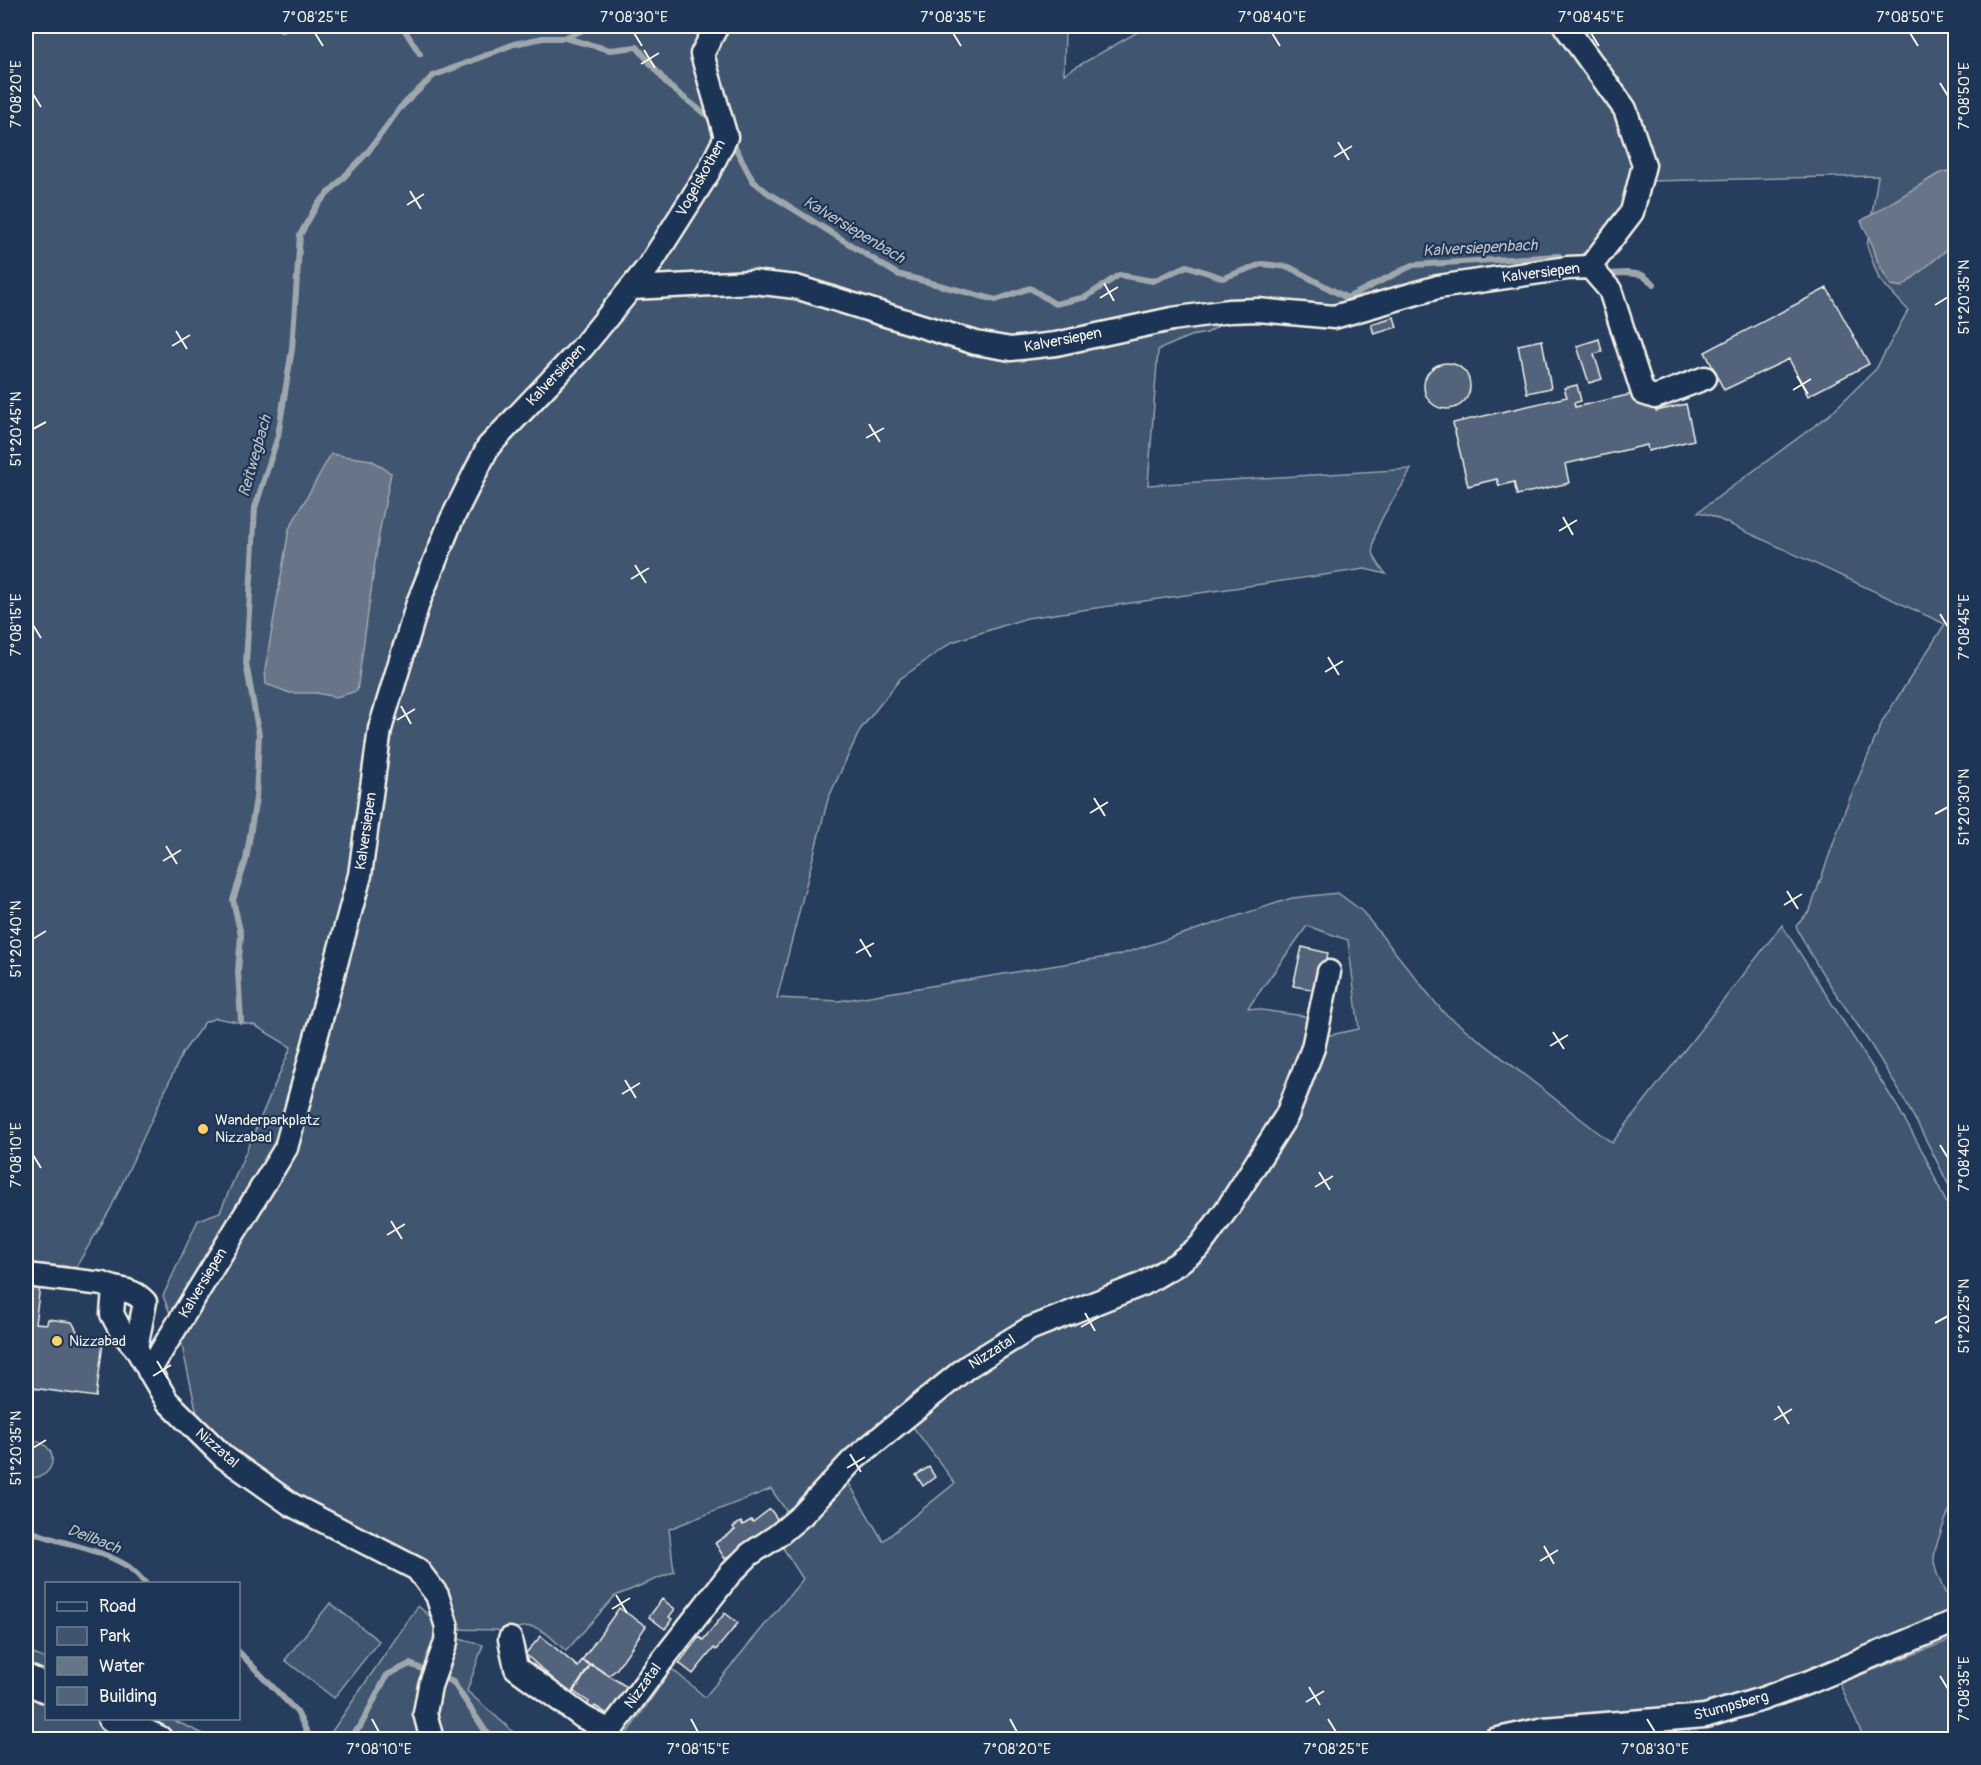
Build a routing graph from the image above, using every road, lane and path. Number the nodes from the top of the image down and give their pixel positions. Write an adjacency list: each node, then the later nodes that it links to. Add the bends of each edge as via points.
1 (717, 26): 4 (street, Vogelskothen, via 702,54 726,138 649,266)
2 (1565, 26): 3 (street, Kalversiepen, via 1625,109 1644,165 1632,212)
3 (1590, 267): 4 (street, Kalversiepen, via 1438,287 1334,316 1229,311 1011,349 976,344 796,287 753,282); 5 (street, Kalversiepen, via 1610,290 1643,393 1655,397)
4 (631, 288): 10 (street, Kalversiepen, via 582,348 488,447 451,521 418,603 380,729 360,874 286,1148)
5 (1705, 378)
6 (1329, 972): 16 (street, Nizzatal, via 1313,1048 1287,1115 1200,1246 1143,1284 1029,1329 967,1367 853,1460 802,1515 729,1575 661,1662)
7 (26, 1275): 8 (street)
8 (105, 1286): 9 (street, Nizzatal, via 112,1314); 9 (street, via 137,1293 145,1302)
9 (136, 1348): 10 (street, Nizzatal)
10 (149, 1371): 18 (street, Nizzatal, via 167,1401 224,1457 292,1505 417,1569 437,1594 447,1628 426,1713)
11 (1956, 1621): 19 (street, Stumpsberg, via 1812,1681 1705,1716 1544,1729)
12 (510, 1640): 16 (street, Nizzatal, via 516,1668)
13 (26, 1679): 14 (main road)
14 (45, 1688)
15 (114, 1720): 17 (main road)
16 (614, 1735)
17 (158, 1740)
18 (432, 1740)
19 (1494, 1740)

